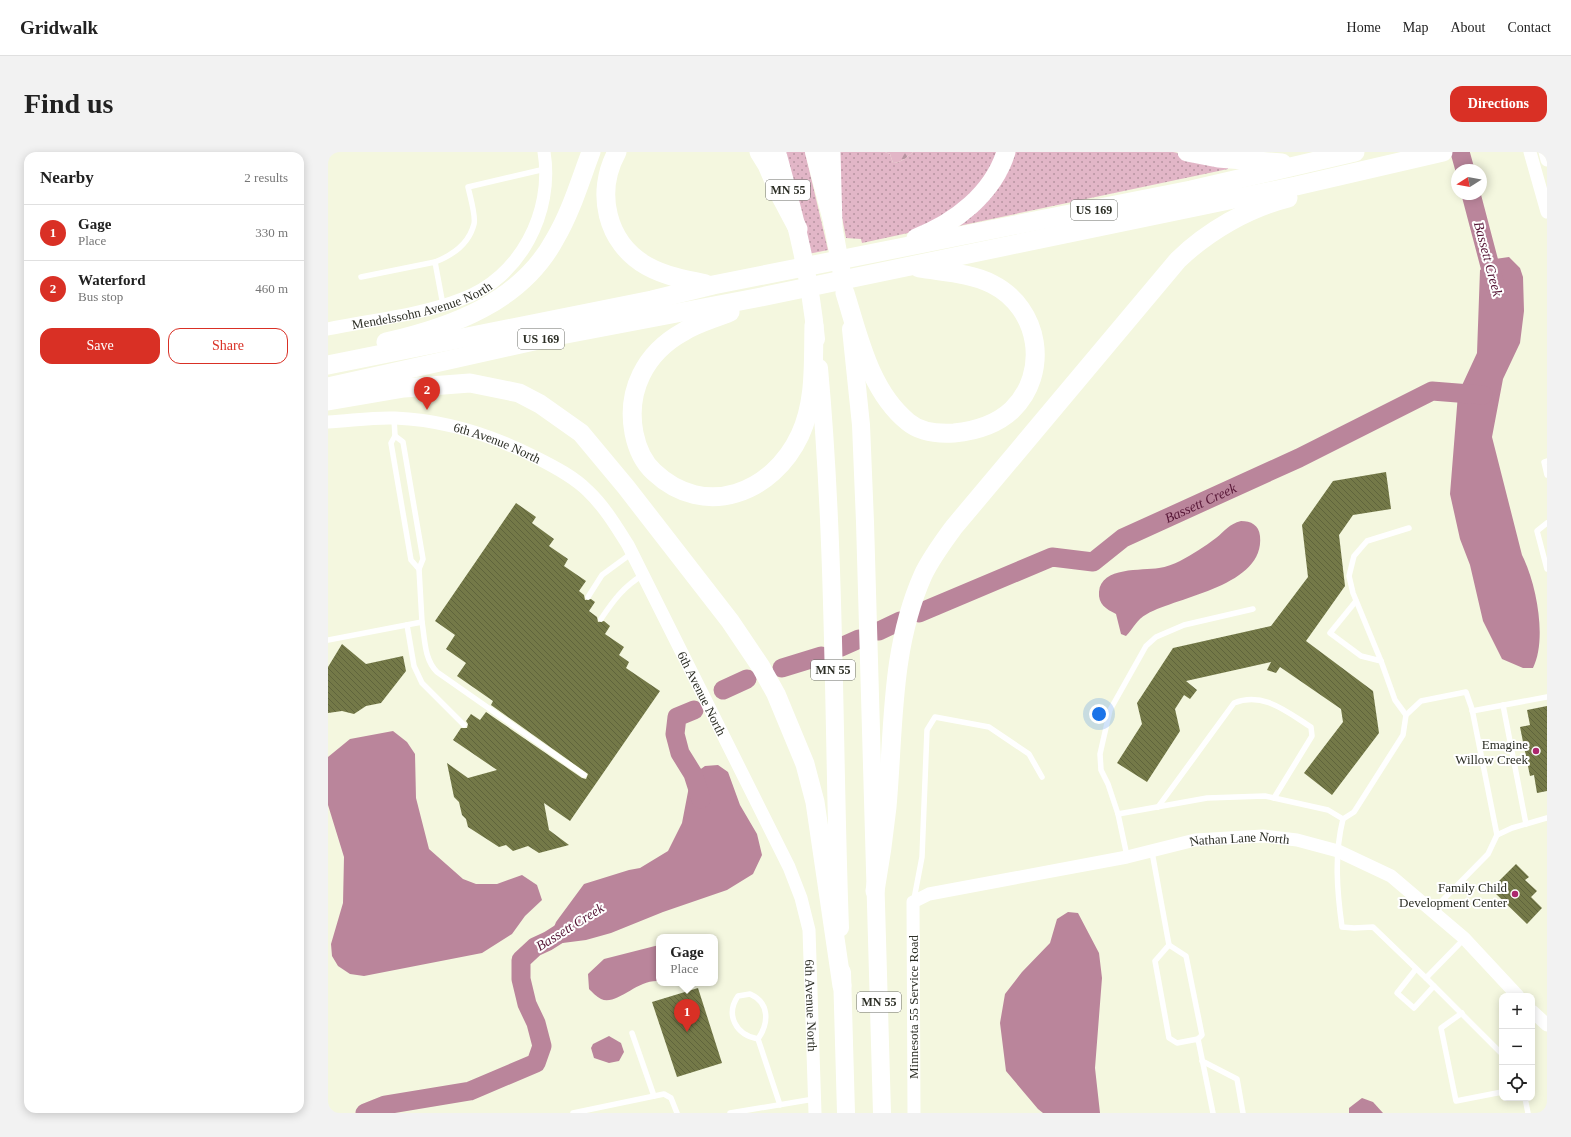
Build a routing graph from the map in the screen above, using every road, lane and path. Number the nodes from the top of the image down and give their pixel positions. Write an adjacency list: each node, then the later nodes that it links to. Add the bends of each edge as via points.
1 (544, 152): 15 (street, Mendelssohn Avenue North)
2 (591, 152): 29 (highway, via 556,240 541,261 511,291 489,306 446,324)
3 (617, 152): 23 (highway, via 609,168 605,189 609,220 618,239 632,256 652,269 678,279)
4 (759, 152): 18 (highway)
5 (777, 152): 18 (highway, MN 55)
6 (814, 152): 17 (highway, MN 55)
7 (831, 152): 17 (highway)
8 (1006, 152): 19 (highway, via 991,182 966,209 938,228)
9 (1187, 152): 13 (highway, via 1233,160)
10 (1356, 152): 13 (highway, US 169)
11 (1443, 152): 14 (highway, US 169)
12 (1531, 155): 16 (street)
13 (1303, 164): 19 (highway, US 169, via 1191,190)
14 (1375, 168): 21 (highway, US 169); 69 (highway, via 1319,191 1276,201 1256,209 1225,224 1188,250 942,544 916,592 900,653 893,698 887,807)
15 (546, 169): 20 (lane, via 468,187 474,223 472,229 466,241 451,256); 26 (street, Mendelssohn Avenue North, via 545,193 533,233 508,268 476,292)
16 (1547, 212)
17 (833, 225): 24 (highway, MN 55)
18 (798, 229): 27 (highway, MN 55)
19 (875, 254): 23 (highway, US 169)
20 (435, 262): 22 (lane); 26 (lane)
21 (908, 266): 24 (highway, via 967,276 992,284 1001,289 1024,313 1034,335 1036,362 1028,386 1012,410 982,428 949,433 927,431 909,423 888,402 877,384); 25 (highway, US 169)
22 (361, 277)
23 (713, 285): 30 (highway, US 169, via 652,300)
24 (845, 293): 69 (highway, MN 55, via 861,425)
25 (756, 298): 27 (highway, via 729,313 682,332 665,345 643,369 636,385 631,414 638,450 654,472 685,491 706,497 732,495 759,484 786,458 800,435 809,404); 31 (highway, US 169, via 561,335)
26 (443, 306): 28 (street, Mendelssohn Avenue North)
27 (814, 325): 76 (highway, MN 55, via 821,396 828,530)
28 (328, 329)
29 (328, 356)
30 (328, 365)
31 (328, 387)
32 (328, 401): 76 (highway, via 428,385 482,384 520,393 581,433 730,621 776,694 805,764 816,802)
33 (394, 418): 34 (street, 6th Avenue North); 35 (lane); 40 (street, 6th Avenue North, via 427,420 464,428 492,437 558,468 588,490 609,516)
34 (328, 422)
35 (395, 436): 41 (lane, via 391,443 411,560); 41 (lane, via 404,442 423,558)
36 (1547, 461): 37 (lane, via 1544,462)
37 (1547, 475)
38 (1547, 523): 42 (lane, via 1537,531)
39 (1408, 528): 45 (lane, via 1367,541 1354,556 1349,576)
40 (632, 553): 43 (street, 6th Avenue North); 44 (lane, via 602,574)
41 (419, 569): 48 (lane)
42 (1547, 569)
43 (643, 575): 47 (lane, via 630,583 614,599); 89 (street, 6th Avenue North, via 789,867 801,898 809,930)
44 (588, 597)
45 (1356, 601): 51 (lane); 51 (lane, via 1330,633 1361,656)
46 (1253, 609): 61 (lane, via 1184,625 1156,637 1146,646 1110,710 1100,754 1100,770 1108,784)
47 (601, 619)
48 (422, 622): 49 (lane); 57 (lane, via 427,656 437,672)
49 (407, 626): 50 (lane); 56 (lane, via 414,666 422,683)
50 (328, 640)
51 (1381, 660): 55 (lane, via 1395,700)
52 (1547, 697): 53 (lane)
53 (1503, 705): 54 (lane); 64 (lane)
54 (1472, 711): 55 (lane, via 1466,692 1421,701); 65 (lane)
55 (1406, 715): 63 (lane, via 1403,735 1354,812)
56 (464, 725)
57 (584, 775)
58 (1042, 777): 70 (lane, via 1029,754 989,727 935,718 927,730 922,857)
59 (1274, 798): 60 (lane, via 1207,798); 60 (lane, via 1312,736 1311,727 1277,705 1261,700 1244,699 1234,703); 63 (lane, via 1328,810)
60 (1158, 807): 61 (lane)
61 (1118, 814): 68 (lane)
62 (1547, 818): 64 (lane)
63 (1342, 819): 66 (lane)
64 (1526, 824): 65 (lane)
65 (1498, 835): 71 (lane, via 1488,854)
66 (1338, 851): 67 (street, Nathan Lane North, via 1298,840 1229,836 1195,840); 71 (street, Nathan Lane North, via 1391,876); 74 (lane, via 1337,890 1342,927 1373,926)
67 (1152, 852): 68 (street, Nathan Lane North); 73 (lane)
68 (1127, 857): 70 (street, Nathan Lane North, via 929,894)
69 (875, 891): 97 (highway, MN 55)
70 (913, 902): 98 (street, Minnesota 55 Service Road)
71 (1432, 911): 72 (street, Nathan Lane North)
72 (1464, 938): 75 (lane); 78 (street, Nathan Lane North)
73 (1169, 945): 84 (lane, via 1186,956 1202,1035); 84 (lane, via 1155,961 1169,1038 1177,1043)
74 (1416, 969): 75 (lane); 77 (lane, via 1397,993 1414,1008)
75 (1426, 978): 77 (lane)
76 (842, 986): 96 (highway, MN 55)
77 (1434, 986): 79 (lane)
78 (1515, 993)
79 (1462, 1014): 85 (lane); 87 (lane, via 1441,1028 1456,1101)
80 (1535, 1014): 81 (street)
81 (1547, 1024)
82 (632, 1033): 88 (lane)
83 (758, 1039): 83 (lane, via 740,1031 734,1022 733,1003 738,996 750,994 758,998 765,1008 764,1026); 91 (lane)
84 (1198, 1039): 86 (lane)
85 (1499, 1051)
86 (1202, 1061): 99 (lane); 100 (lane, via 1237,1080)
87 (1499, 1093)
88 (654, 1096): 92 (lane); 93 (lane, via 664,1094 671,1098)
89 (814, 1099): 91 (lane); 95 (street, 6th Avenue North)
90 (1526, 1101): 101 (lane)
91 (780, 1105): 94 (lane)
92 (573, 1113)
93 (676, 1113)
94 (730, 1113)
95 (815, 1113)
96 (846, 1113)
97 (882, 1113)
98 (914, 1113)
99 (1213, 1113)
100 (1243, 1113)
101 (1528, 1113)

